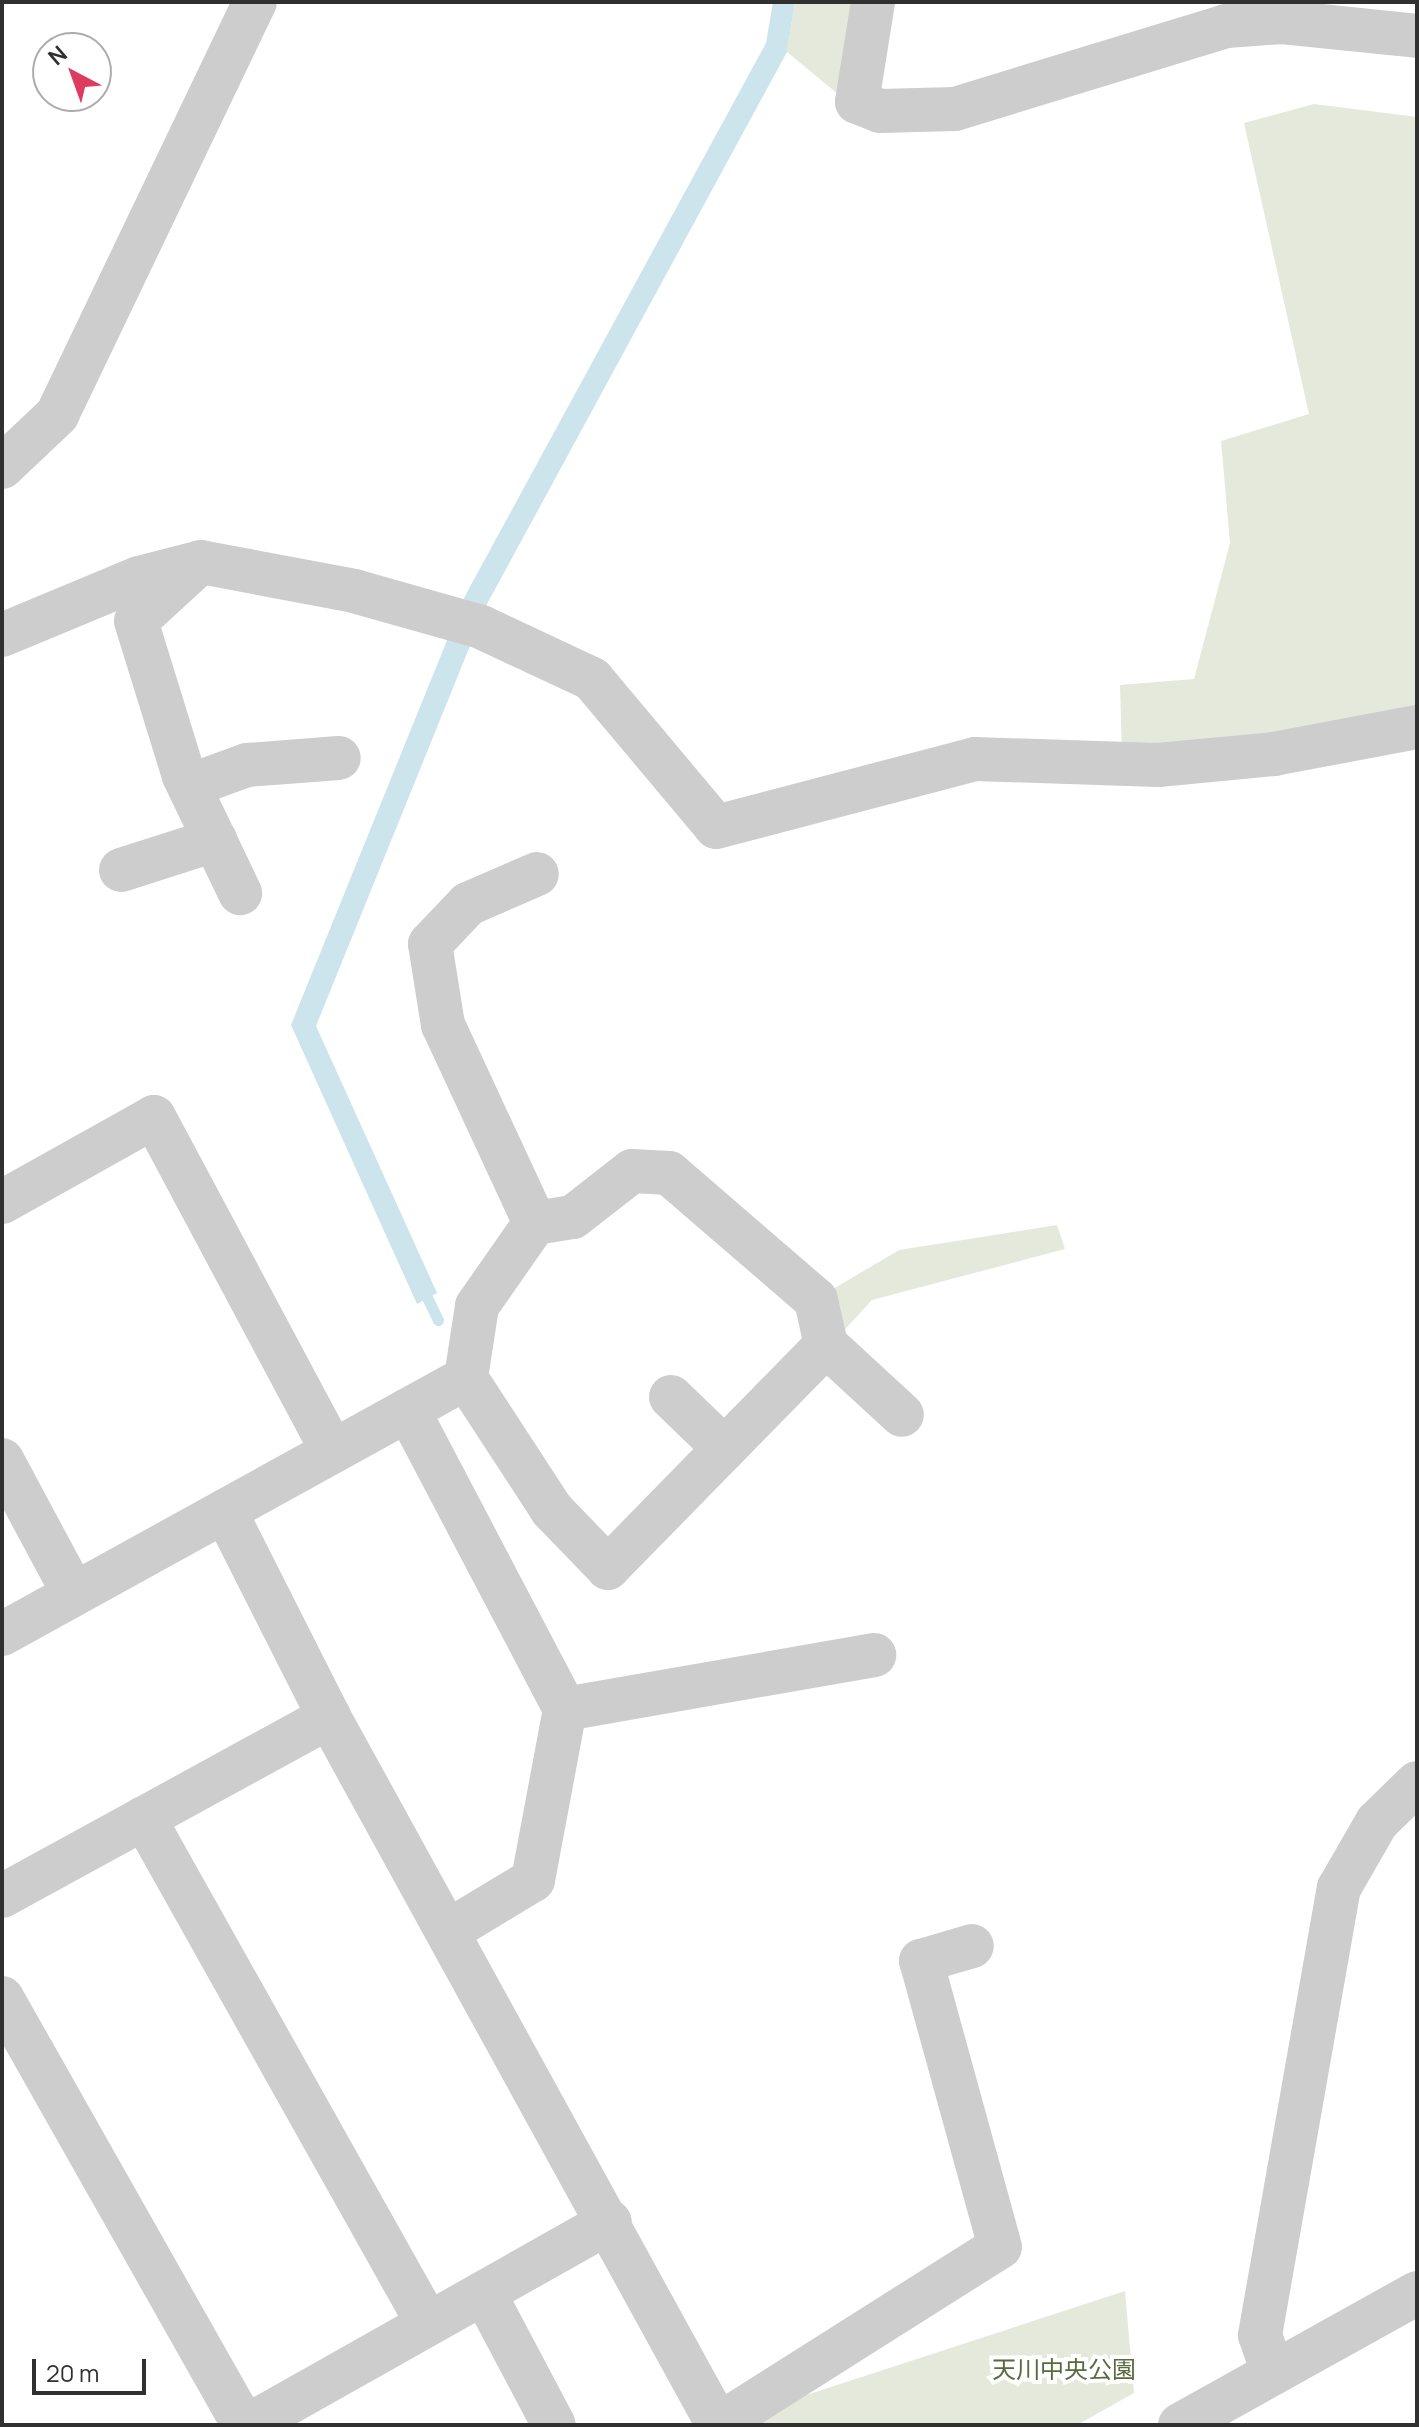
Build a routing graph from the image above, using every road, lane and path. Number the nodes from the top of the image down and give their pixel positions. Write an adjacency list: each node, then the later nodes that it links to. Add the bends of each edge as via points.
1 (255, 2): 4 (street, via 57,415)
2 (873, 2): 3 (street, via 857,102 880,111 955,109 1226,26 1282,22)
3 (1417, 36)
4 (2, 467)
5 (201, 562): 6 (street, via 139,578); 7 (street, via 274,570 481,627 592,679 716,827 975,759 1158,765 1274,754); 9 (street, via 136,621)
6 (2, 635)
7 (1417, 727)
8 (339, 758): 9 (street, via 247,765)
9 (189, 786): 10 (street)
10 (215, 840): 11 (street); 13 (street)
11 (121, 870)
12 (537, 874): 15 (street, via 468,904 430,944 443,1025)
13 (240, 893)
14 (2, 1202): 22 (street, via 154,1117)
15 (535, 1223): 16 (street, via 573,1217 632,1171 669,1173 816,1300); 17 (street, via 477,1306)
16 (826, 1345): 20 (street); 21 (street)
17 (466, 1378): 19 (street); 21 (street, via 552,1510 608,1568)
18 (671, 1397): 21 (street)
19 (408, 1410): 22 (street); 28 (street)
20 (902, 1415)
21 (724, 1448)
22 (332, 1451): 24 (street)
23 (2, 1460): 25 (street)
24 (225, 1511): 25 (street); 29 (street)
25 (74, 1594): 26 (street)
26 (2, 1634)
27 (874, 1655): 28 (street)
28 (565, 1709): 33 (street, via 533,1880)
29 (329, 1717): 31 (street); 33 (street)
30 (1417, 1783): 40 (street, via 1377,1822 1339,1888 1260,2335)
31 (144, 1818): 32 (street); 39 (street)
32 (2, 1896)
33 (450, 1930): 36 (street)
34 (972, 1946): 43 (street, via 921,1961 1000,2247)
35 (2, 1998): 41 (street)
36 (610, 2222): 37 (street); 43 (street)
37 (484, 2293): 39 (street); 42 (street)
38 (1417, 2293): 40 (street)
39 (428, 2324): 41 (street)
40 (1273, 2373): 44 (street)
41 (247, 2425)
42 (554, 2425)
43 (718, 2425)
44 (1180, 2425)

